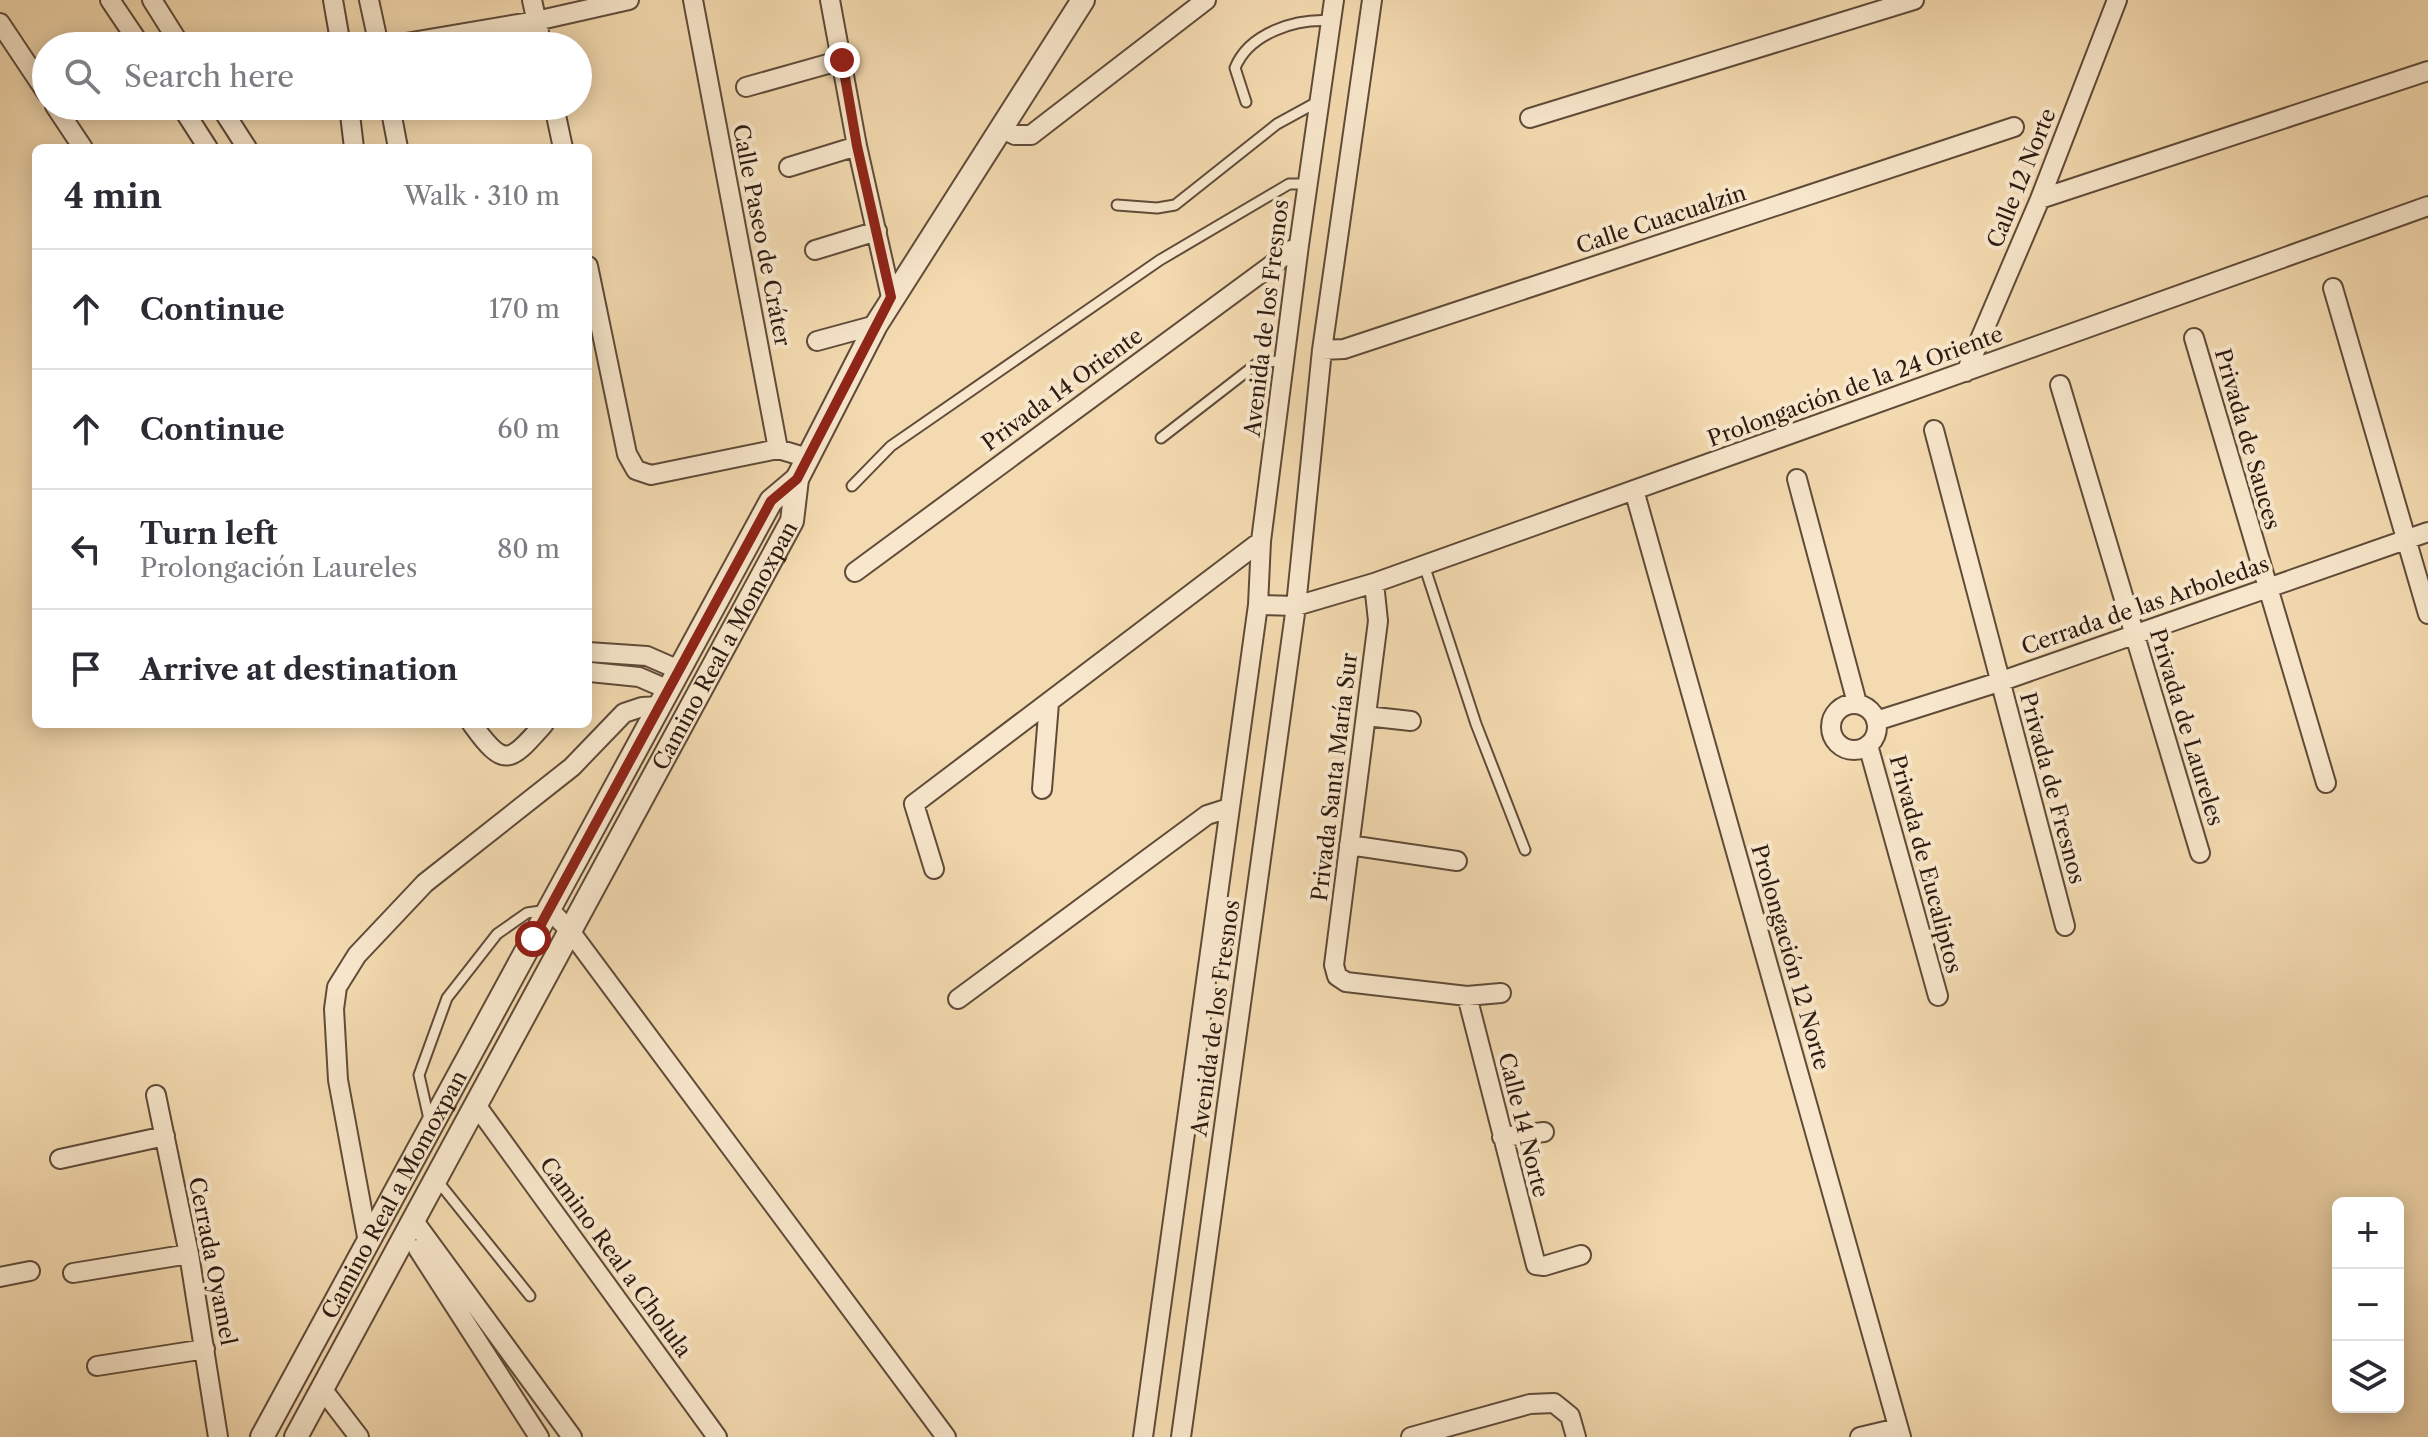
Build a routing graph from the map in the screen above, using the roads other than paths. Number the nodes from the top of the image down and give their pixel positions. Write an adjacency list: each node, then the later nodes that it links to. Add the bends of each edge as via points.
1 (110, 0): 18 (street)
2 (152, 0): 19 (street)
3 (333, 0): 20 (street)
4 (369, 0): 21 (street)
5 (532, 0): 15 (street)
6 (629, 0): 15 (street)
7 (693, 0): 66 (street, Calle Paseo de Cráter)
8 (830, 0): 24 (street)
9 (1083, 0): 38 (street)
10 (1206, 0): 38 (street, via 1031,135)
11 (1334, 0): 16 (street, Avenida de los Fresnos)
12 (1372, 0): 60 (street, Avenida de los Fresnos)
13 (1914, 0): 30 (street)
14 (2117, 0): 48 (street, Calle 12 Norte)
15 (536, 21): 22 (street); 23 (street)
16 (1332, 21): 28 (street, Avenida de los Fresnos); 29 (lane, via 1311,19 1257,38 1235,68)
17 (0, 23): 25 (street)
18 (132, 32)
19 (172, 32)
20 (339, 32)
21 (376, 32)
22 (471, 32)
23 (539, 32)
24 (842, 60): 27 (street); 45 (street)
25 (32, 71)
26 (2428, 71): 48 (street)
27 (746, 87)
28 (1321, 99): 47 (street, Avenida de los Fresnos); 49 (lane, via 1277,124 1175,205)
29 (1246, 102)
30 (1530, 118)
31 (64, 120): 39 (street)
32 (190, 120): 40 (street)
33 (229, 120): 41 (street)
34 (351, 120): 42 (street)
35 (393, 120): 43 (street)
36 (557, 120): 44 (street)
37 (2014, 127): 60 (street, Calle Cuacualzin, via 1344,349)
38 (1000, 128): 56 (street)
39 (80, 144)
40 (205, 144)
41 (244, 144)
42 (354, 144)
43 (397, 144)
44 (562, 144)
45 (857, 146): 46 (street); 51 (street)
46 (789, 167)
47 (1308, 184): 52 (street, Avenida de los Fresnos); 70 (lane, via 1289,184 1160,260 891,446)
48 (2040, 199): 62 (street, Calle 12 Norte)
49 (1117, 205)
50 (2428, 206): 62 (street, Prolongación de la 24 Oriente)
51 (877, 231): 53 (street); 56 (street)
52 (1299, 245): 61 (street, Avenida de los Fresnos); 76 (street, Privada 14 Oriente)
53 (815, 250)
54 (592, 285): 66 (street, via 627,454 636,470 651,475)
55 (2333, 288): 74 (street)
56 (891, 297): 57 (street)
57 (876, 325): 59 (street); 67 (street)
58 (2194, 338): 78 (street, Privada de Sauces)
59 (817, 341)
60 (1322, 350): 80 (street, Avenida de los Fresnos)
61 (1285, 361): 65 (lane, via 1259,362); 73 (street, Avenida de los Fresnos)
62 (1966, 372): 71 (street, Prolongación de la 24 Oriente)
63 (2060, 385): 82 (street, Privada de Laureles)
64 (1934, 430): 85 (street, Privada de Fresnos)
65 (1161, 438)
66 (778, 449): 67 (street)
67 (808, 458): 68 (street)
68 (797, 479): 86 (street, Camino Real a Momoxpan, via 771,501); 105 (street, Camino Real a Momoxpan, via 792,521)
69 (1797, 479): 88 (street)
70 (852, 486)
71 (1634, 490): 75 (street, Prolongación de la 24 Oriente); 131 (street, Prolongación 12 Norte)
72 (2428, 532): 74 (street, Cerrada de las Arboledas)
73 (1261, 541): 79 (street, Avenida de los Fresnos); 87 (street)
74 (2406, 541): 78 (street, Cerrada de las Arboledas); 81 (street)
75 (1424, 565): 77 (street, Prolongación de la 24 Oriente); 99 (lane, via 1476,724)
76 (855, 572)
77 (1374, 583): 80 (street, Prolongación de la 24 Oriente); 89 (street, Privada Santa María Sur, via 1378,621)
78 (2267, 587): 82 (street, Cerrada de las Arboledas); 95 (street, Privada de Sauces)
79 (1258, 605): 80 (street); 97 (street, Avenida de los Fresnos)
80 (1296, 606): 141 (street, Avenida de los Fresnos)
81 (2428, 614)
82 (2134, 636): 85 (street, Cerrada de las Arboledas); 100 (street, Privada de Laureles)
83 (592, 652): 86 (street, via 647,656)
84 (592, 672): 86 (street, via 639,677)
85 (1999, 682): 91 (street, Cerrada de las Arboledas); 104 (street, Privada de Fresnos)
86 (669, 689): 103 (street, Camino Real a Momoxpan); 119 (street, via 624,713 572,767 425,883 357,955 337,987 338,1080)
87 (1049, 703): 96 (street); 102 (street, via 914,804)
88 (1857, 703): 91 (street); 94 (street, via 1834,714 1830,727 1843,748)
89 (1366, 716): 90 (street); 98 (street, Privada Santa María Sur)
90 (1411, 721)
91 (1876, 721): 94 (street)
92 (475, 728): 93 (street, via 490,748 509,757)
93 (540, 728)
94 (1868, 745): 108 (street, Privada de Eucaliptos)
95 (2326, 783)
96 (1042, 789)
97 (1229, 808): 109 (street, via 1207,815); 140 (street, Avenida de los Fresnos)
98 (1349, 845): 101 (street); 107 (street, Privada Santa María Sur, via 1337,976 1346,982)
99 (1525, 850)
100 (2200, 853)
101 (1457, 861)
102 (934, 869)
103 (549, 909): 105 (street); 112 (street, Camino Real a Momoxpan); 112 (lane, via 527,913 497,934 447,998 419,1075)
104 (2065, 926)
105 (570, 931): 111 (street, Camino Real a Momoxpan); 139 (street)
106 (1501, 993): 107 (street)
107 (1467, 996): 115 (street, Calle 14 Norte)
108 (1938, 996)
109 (958, 999)
110 (156, 1095): 114 (street, Cerrada Oyamel)
111 (476, 1105): 117 (street, Camino Real a Momoxpan); 138 (street, Camino Real a Cholula)
112 (431, 1126): 119 (street, Camino Real a Momoxpan)
113 (1544, 1132): 115 (street)
114 (165, 1136): 116 (street); 120 (street, Cerrada Oyamel)
115 (1502, 1137): 121 (street, Calle 14 Norte, via 1536,1265)
116 (60, 1159)
117 (436, 1179): 118 (street, Camino Real a Momoxpan); 125 (lane)
118 (410, 1227): 127 (street, Camino Real a Momoxpan); 136 (street); 137 (street)
119 (368, 1242): 126 (street, Camino Real a Momoxpan)
120 (189, 1254): 123 (street); 128 (street, Cerrada Oyamel)
121 (1581, 1255)
122 (30, 1271): 124 (street)
123 (73, 1273)
124 (0, 1277)
125 (530, 1296)
126 (321, 1331): 127 (street); 133 (street, Camino Real a Momoxpan)
127 (346, 1347): 130 (street, Camino Real a Momoxpan)
128 (205, 1349): 129 (street); 132 (street, Cerrada Oyamel)
129 (97, 1366)
130 (323, 1390): 134 (street, Camino Real a Momoxpan); 135 (street)
131 (1899, 1432): 144 (street)
132 (218, 1437)
133 (262, 1437)
134 (296, 1437)
135 (359, 1437)
136 (539, 1437)
137 (572, 1437)
138 (717, 1437)
139 (946, 1437)
140 (1143, 1437)
141 (1181, 1437)
142 (1411, 1437): 143 (street, via 1530,1404 1554,1403 1570,1416)
143 (1576, 1437)
144 (1860, 1437)

